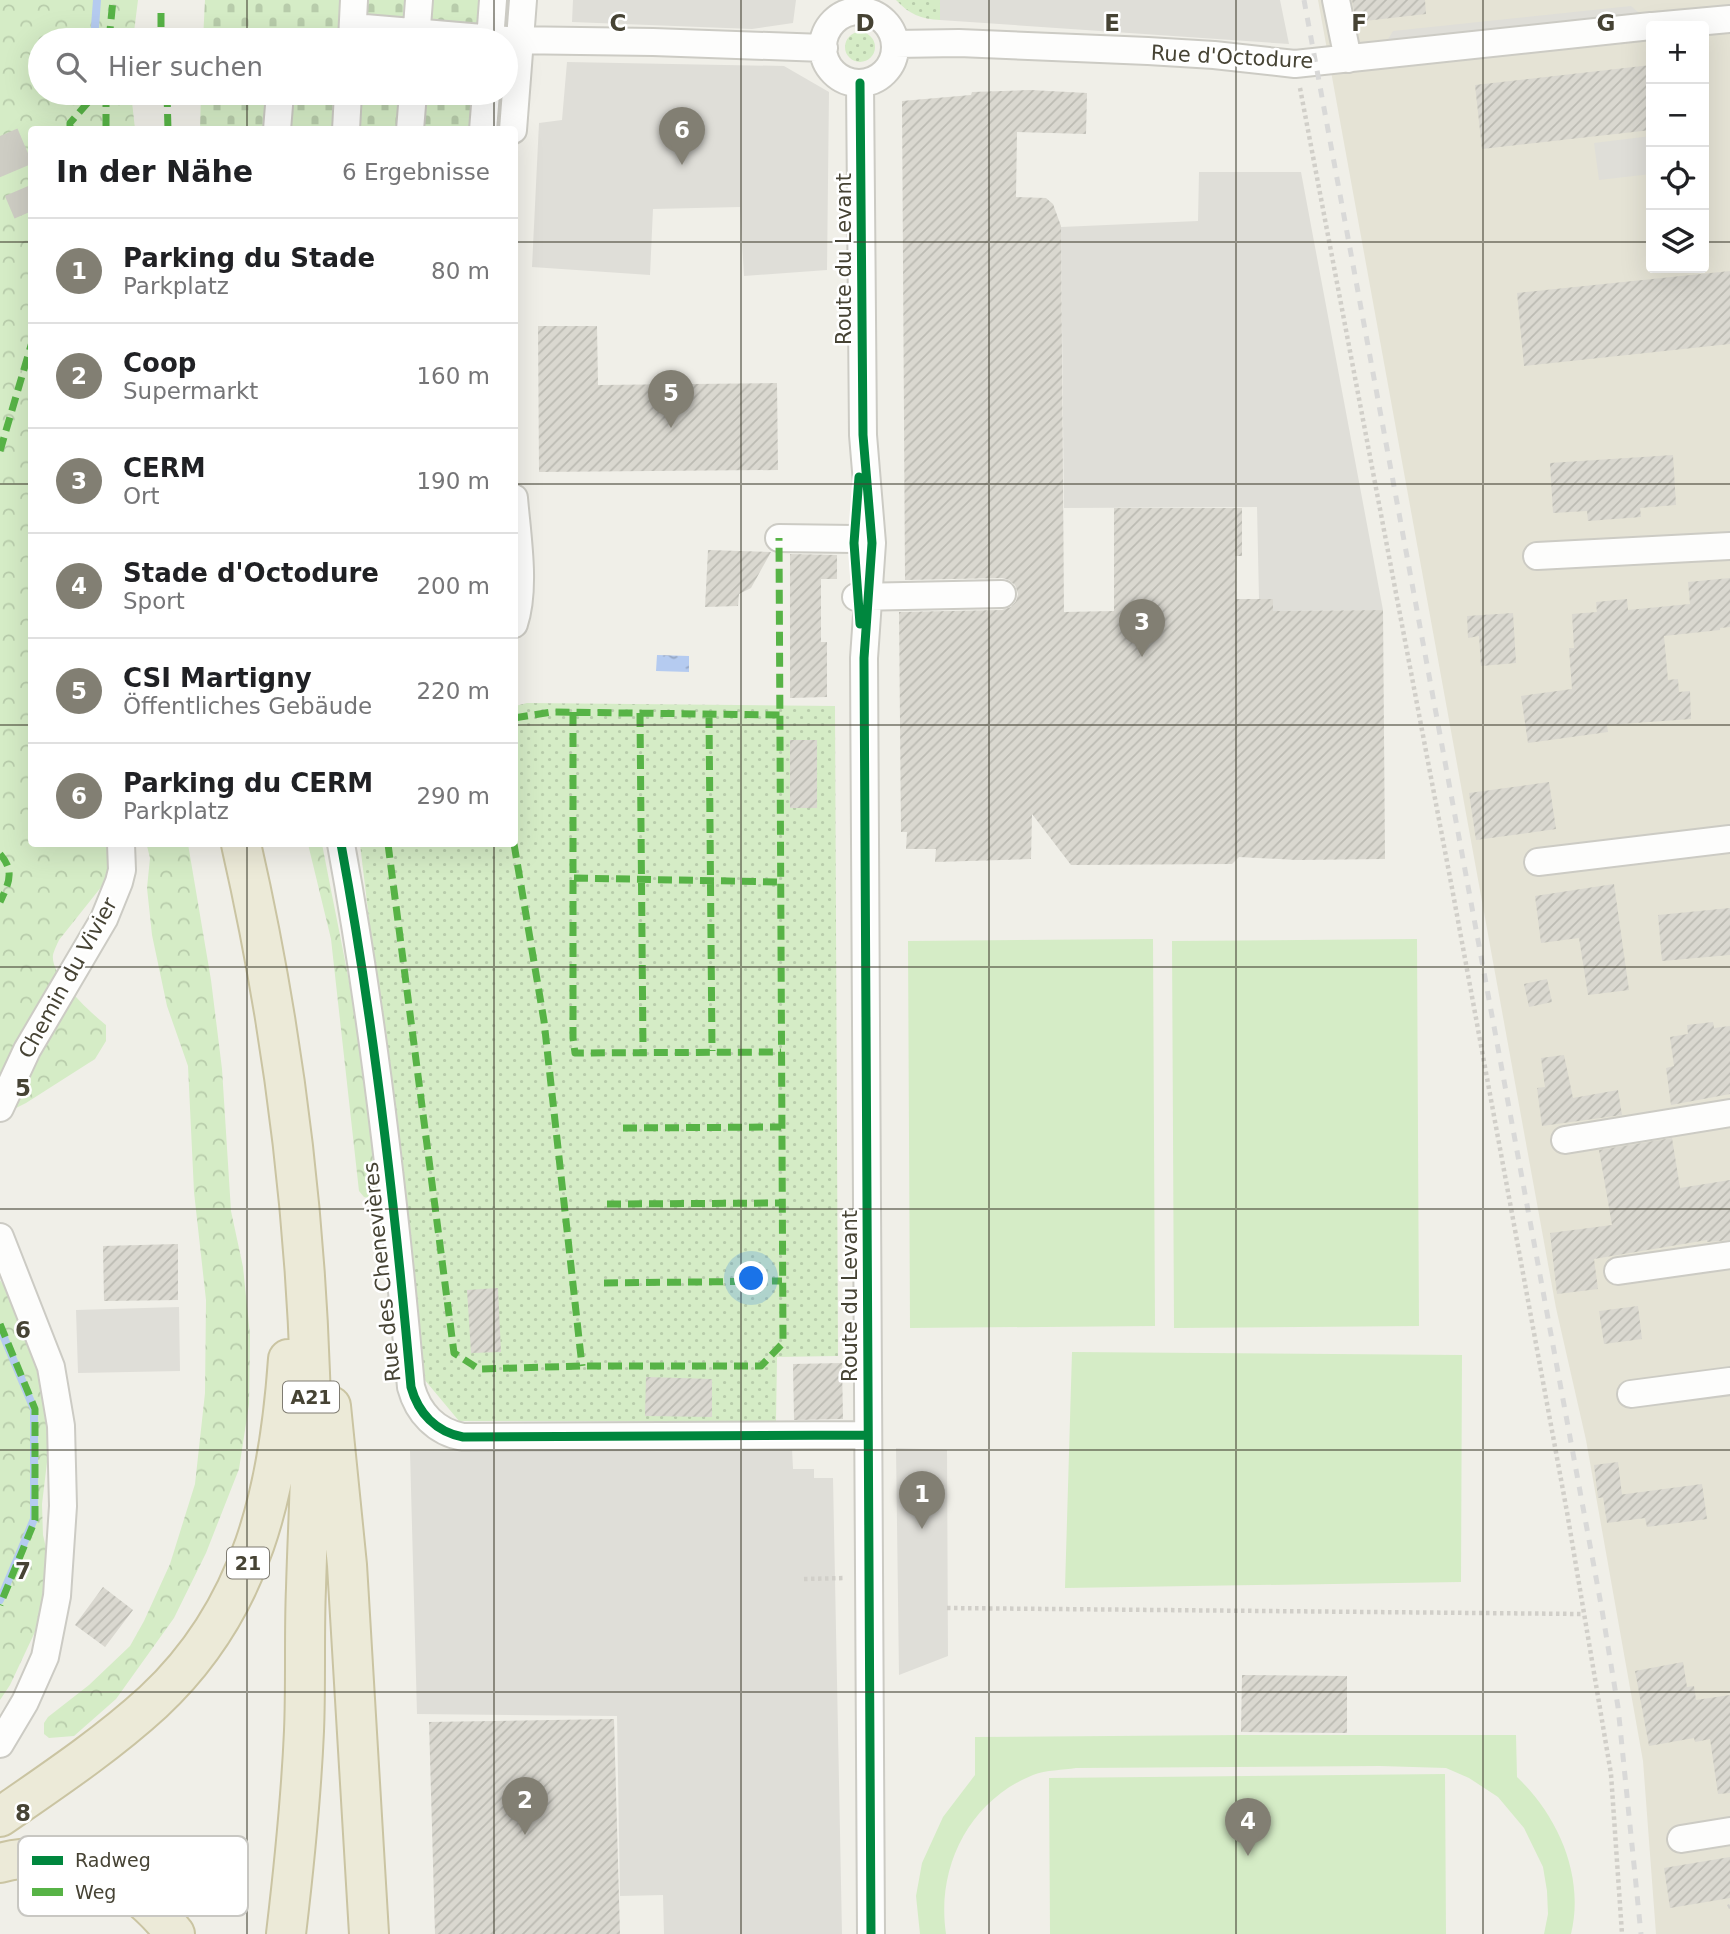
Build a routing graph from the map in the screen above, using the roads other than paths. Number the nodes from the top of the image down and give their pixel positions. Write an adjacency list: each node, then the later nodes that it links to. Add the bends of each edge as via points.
1 (354, 0): 11 (street)
2 (419, 0): 12 (street)
3 (493, 0): 13 (street)
4 (523, 0): 14 (street)
5 (1336, 0): 18 (street)
6 (860, 6): 16 (street, via 883,20); 17 (street, via 836,20)
7 (1695, 11): 8 (street, Rue d'Octodure); 9 (street, Rue d'Octodure)
8 (1730, 19)
9 (1666, 21)
10 (1646, 27): 18 (street, Rue d'Octodure)
11 (352, 28)
12 (417, 28)
13 (499, 28)
14 (508, 28)
15 (518, 40): 17 (street)
16 (895, 44): 18 (street, Rue d'Octodure, via 1148,51 1295,64); 19 (street, via 888,68)
17 (824, 48): 19 (street, via 835,73)
18 (1348, 59)
19 (860, 83): 30 (street, Route du Levant)
20 (279, 105): 25 (street)
21 (347, 105): 26 (street)
22 (411, 105): 27 (street)
23 (485, 105): 28 (street)
24 (510, 105): 29 (street)
25 (277, 126)
26 (346, 126)
27 (410, 126)
28 (483, 126)
29 (513, 126)
30 (863, 435): 32 (street, Route du Levant); 37 (street, Route du Levant, via 871,532)
31 (779, 538): 32 (street)
32 (854, 539): 37 (street, Route du Levant)
33 (1730, 546): 34 (street)
34 (1537, 556)
35 (518, 572): 38 (street)
36 (1002, 594): 37 (street)
37 (863, 596): 53 (street, Route du Levant)
38 (518, 613)
39 (1730, 839): 43 (street)
40 (121, 847): 44 (street, Chemin du Vivier, via 119,882 104,919 27,1050)
41 (242, 847): 47 (highway, A21, via 276,1028)
42 (342, 847): 53 (street, Rue des Chenevières, via 363,962 396,1220 411,1387 426,1417 449,1434 463,1437)
43 (1538, 862)
44 (0, 1108)
45 (1730, 1113): 46 (street)
46 (1565, 1140)
47 (298, 1206): 54 (highway, A21, via 310,1373); 56 (highway, 21, via 284,1409 275,1471 267,1508 235,1595 199,1650 154,1701); 65 (highway, via 324,1348 340,1478)
48 (0, 1237): 55 (street, via 51,1367 61,1426 62,1506 57,1596 45,1657)
49 (1730, 1255): 50 (street)
50 (1618, 1271)
51 (1730, 1381): 52 (street)
52 (1631, 1394)
53 (868, 1435): 66 (street, Route du Levant)
54 (306, 1588): 63 (highway, A21); 64 (highway, A21, via 304,1731)
55 (0, 1744)
56 (0, 1818)
57 (1730, 1831): 58 (street)
58 (1681, 1839)
59 (18, 1860): 60 (highway)
60 (0, 1863)
61 (160, 1916): 62 (highway)
62 (175, 1934)
63 (261, 1934)
64 (286, 1934)
65 (369, 1934)
66 (871, 1934)

